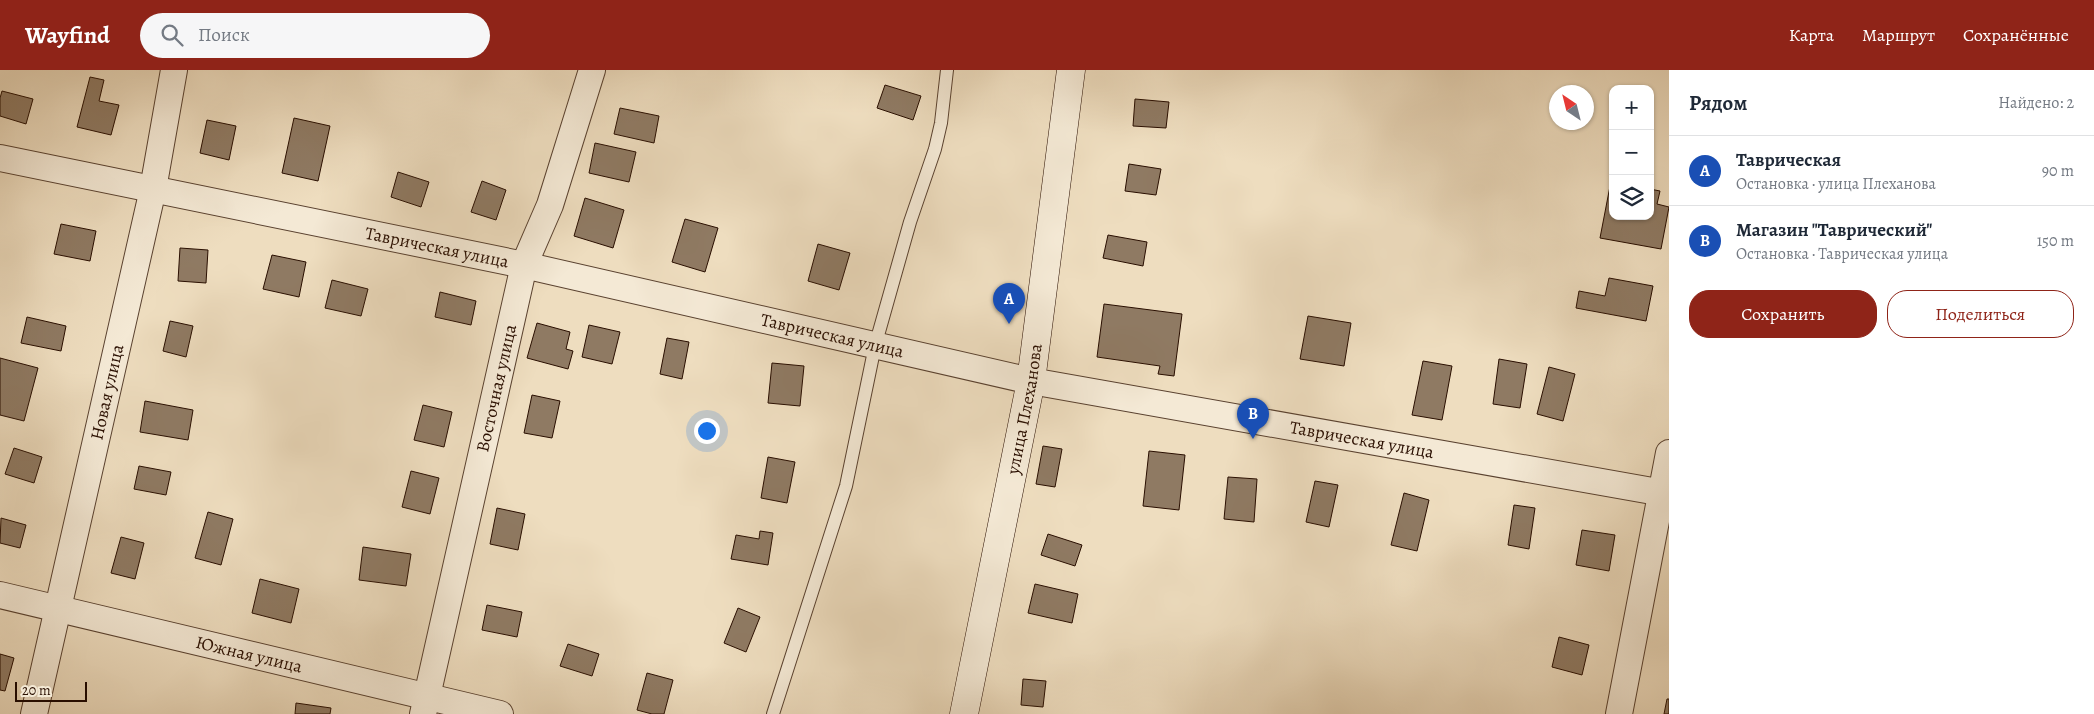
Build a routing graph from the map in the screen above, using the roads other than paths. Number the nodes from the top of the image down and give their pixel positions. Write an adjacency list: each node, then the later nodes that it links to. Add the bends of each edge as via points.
1 (174, 70): 6 (street, Новая улица)
2 (592, 70): 7 (street, Восточная улица, via 550,205)
3 (948, 70): 8 (lane, via 935,149 910,222)
4 (1071, 70): 9 (main road, улица Плеханова)
5 (0, 158): 6 (street, Таврическая улица)
6 (152, 189): 7 (street, Таврическая улица); 13 (street, Новая улица)
7 (524, 265): 8 (street, Таврическая улица); 14 (street, Восточная улица)
8 (875, 346): 9 (street, Таврическая улица); 17 (lane, via 846,486)
9 (1031, 382): 11 (street, Таврическая улица); 18 (main road, улица Плеханова)
10 (1669, 453): 11 (street)
11 (1666, 493): 19 (street)
12 (0, 595): 13 (street, Южная улица)
13 (58, 608): 14 (street, Южная улица); 15 (street, Новая улица)
14 (425, 706): 16 (street, Южная улица)
15 (34, 714)
16 (500, 714)
17 (773, 714)
18 (964, 714)
19 (1619, 714)

